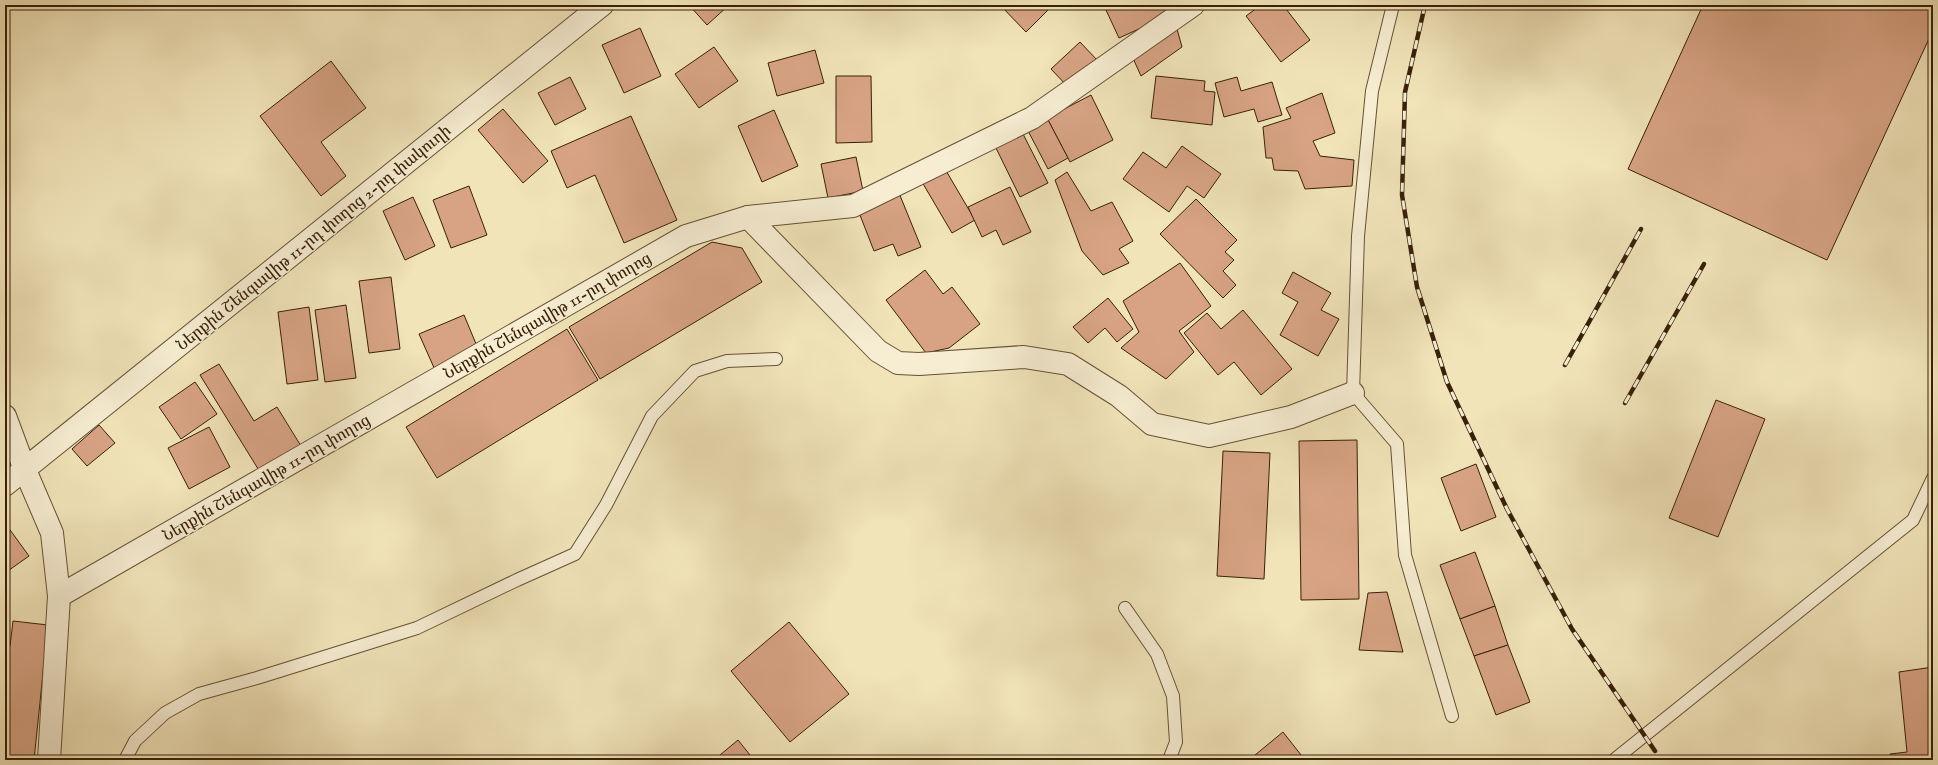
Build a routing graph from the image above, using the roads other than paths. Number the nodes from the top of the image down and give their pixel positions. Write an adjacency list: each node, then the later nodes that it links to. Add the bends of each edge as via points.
1 (602, 5): 8 (street, Ներքին Շենգավիթ 11-րդ փողոց 2-րդ փակուղի)
2 (1193, 5): 4 (street, Ներքին Շենգավիթ 11-րդ փողոց, via 1032,118 853,206)
3 (1393, 5): 6 (lane, via 1371,99 1358,236)
4 (748, 217): 6 (street, via 878,351 898,363 1024,358 1068,364 1119,396 1152,424 1209,436 1291,417); 11 (street, Ներքին Շենգավիթ 11-րդ փողոց, via 686,236)
5 (776, 360): 15 (lane, via 727,361 695,371 652,416 606,505 575,554 417,628 199,694 165,713 135,741)
6 (1353, 393): 13 (lane, via 1398,444 1405,555)
7 (5, 416): 8 (street)
8 (25, 470): 10 (street, Ներքին Շենգավիթ 11-րդ փողոց 2-րդ փակուղի); 11 (street, via 52,533)
9 (1933, 478): 17 (lane, via 1913,520)
10 (5, 485)
11 (59, 596): 14 (street)
12 (1125, 608): 16 (lane, via 1157,654 1174,696 1176,742)
13 (1452, 716)
14 (49, 760)
15 (125, 760)
16 (1169, 760)
17 (1614, 760)

